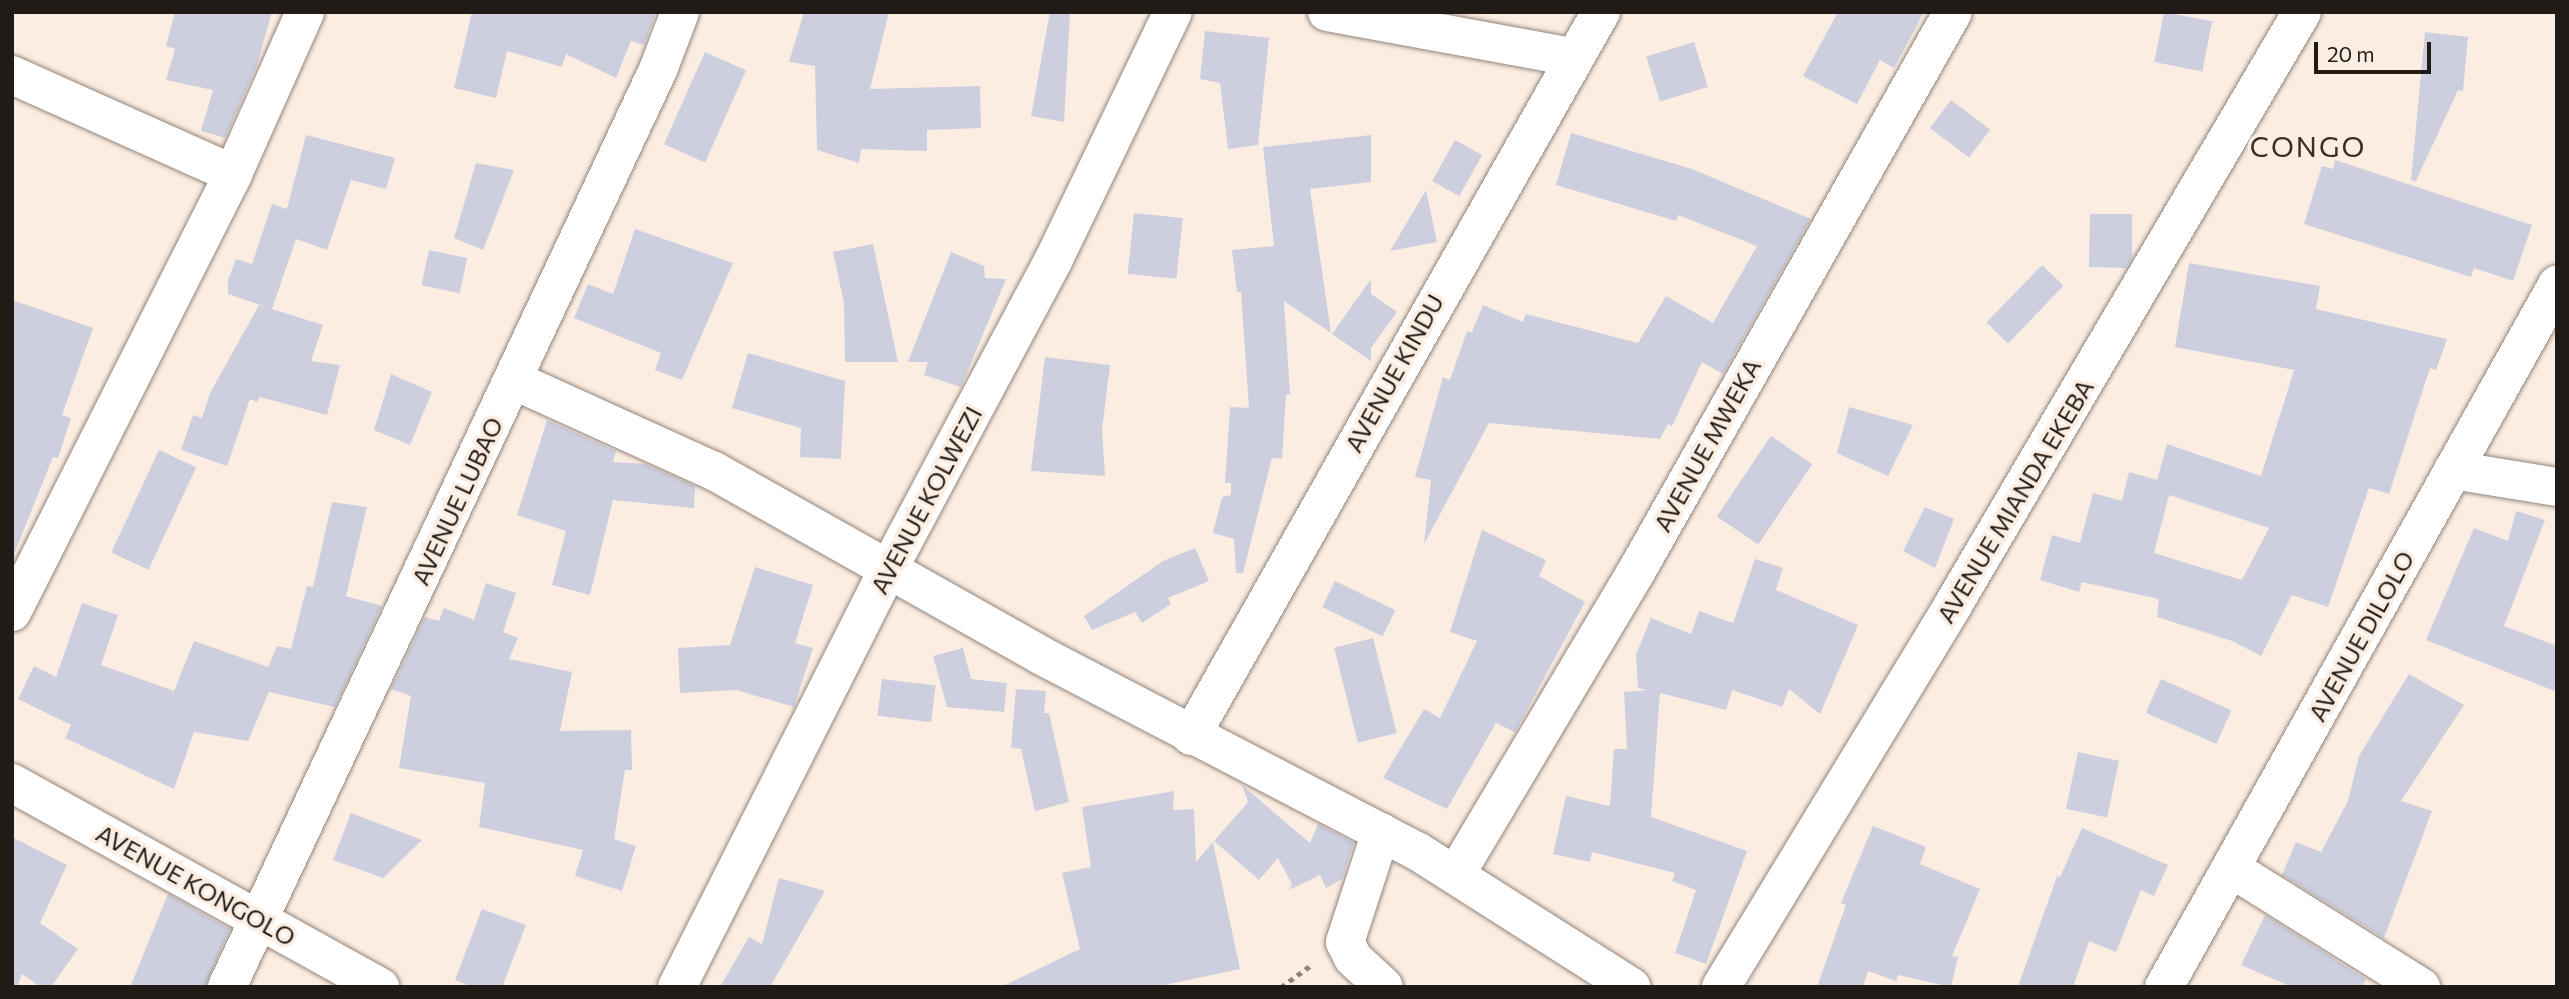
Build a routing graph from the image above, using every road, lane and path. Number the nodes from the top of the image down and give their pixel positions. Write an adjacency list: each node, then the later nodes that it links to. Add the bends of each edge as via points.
1 (305, 12): 10 (street)
2 (680, 12): 12 (street, AVENUE LUBAO, via 658,71)
3 (1173, 12): 15 (street, AVENUE KOLWEZI, via 1053,261)
4 (1327, 12): 8 (street)
5 (1601, 12): 8 (street, AVENUE KINDU)
6 (1953, 12): 21 (street, AVENUE MWEKA, via 1636,572)
7 (2302, 12): 28 (street, AVENUE MIANDA EKEBA, via 1954,605)
8 (1572, 57): 17 (street, AVENUE KINDU)
9 (12, 75): 10 (street)
10 (233, 174): 16 (street)
11 (2557, 285): 13 (street, AVENUE DILOLO)
12 (513, 380): 15 (street, via 714,471); 22 (street, AVENUE LUBAO)
13 (2453, 470): 14 (street); 20 (street, AVENUE DILOLO)
14 (2557, 487)
15 (888, 570): 17 (street); 25 (street, AVENUE KOLWEZI)
16 (12, 612)
17 (1192, 736): 19 (street)
18 (12, 783): 22 (street, AVENUE KONGOLO)
19 (1381, 832): 21 (street); 26 (street, via 1345,942 1353,958)
20 (2232, 869): 29 (street, AVENUE DILOLO); 30 (street)
21 (1456, 874): 27 (street)
22 (261, 921): 23 (street, AVENUE LUBAO); 24 (street, AVENUE KONGOLO)
23 (228, 987)
24 (380, 987)
25 (677, 987)
26 (1384, 987)
27 (1631, 987)
28 (1721, 987)
29 (2164, 987)
30 (2421, 987)

